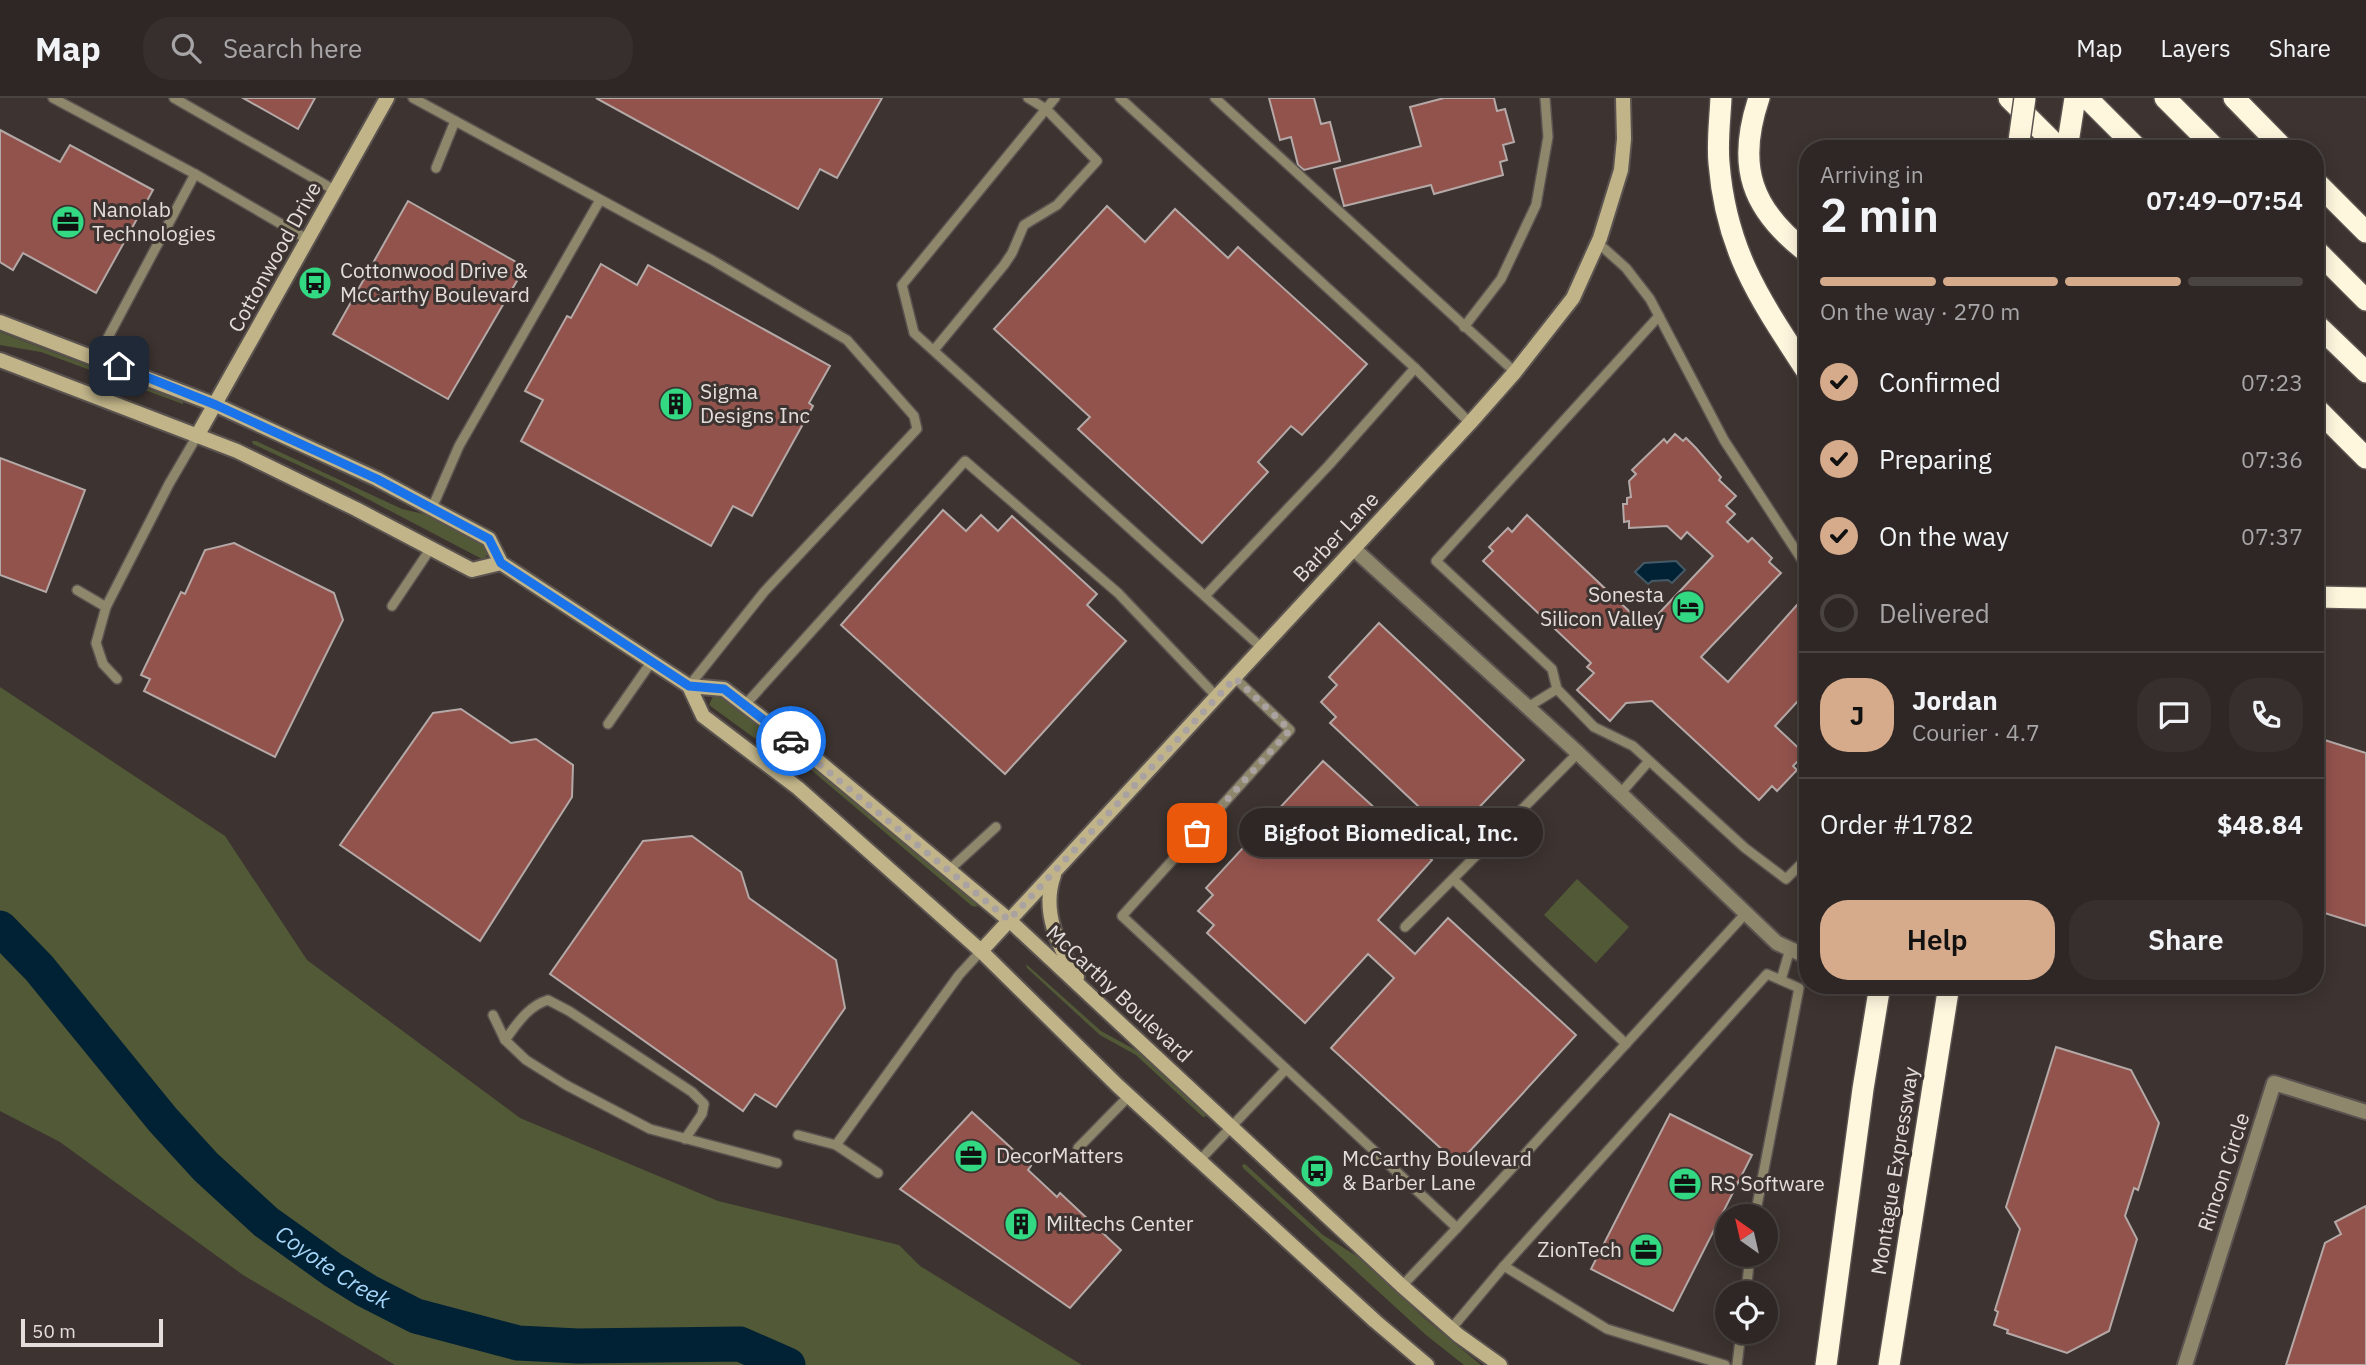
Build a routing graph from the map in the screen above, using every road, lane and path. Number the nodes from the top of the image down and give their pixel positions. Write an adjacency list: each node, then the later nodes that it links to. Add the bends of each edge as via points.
1 (53, 98): 28 (lane)
2 (174, 98): 30 (lane)
3 (387, 98): 30 (main road, Cottonwood Drive)
4 (413, 98): 20 (lane)
5 (1028, 98): 19 (lane)
6 (1055, 98): 19 (lane)
7 (1120, 98): 46 (lane)
8 (1215, 98): 40 (lane)
9 (1545, 98): 40 (lane, via 1548,137 1536,205 1501,279)
10 (1623, 98): 34 (main road, Barber Lane, via 1621,170)
11 (1721, 98): 44 (highway, via 1719,160 1724,207 1737,254)
12 (1759, 98): 35 (highway, via 1748,141 1749,172 1762,206)
13 (2009, 98): 22 (highway)
14 (2025, 98): 21 (highway, bridge)
15 (2075, 98): 23 (highway)
16 (2087, 98): 24 (highway)
17 (2165, 98): 25 (highway)
18 (2234, 98): 26 (highway)
19 (1046, 109): 42 (lane, via 902,285 914,332); 42 (lane, via 1097,161 1057,205 1024,225 1004,265)
20 (455, 121): 27 (lane); 31 (lane)
21 (2018, 140)
22 (2051, 140)
23 (2068, 140)
24 (2129, 140)
25 (2207, 140)
26 (2275, 140)
27 (436, 168)
28 (195, 174): 33 (lane); 43 (lane)
29 (2324, 190): 32 (highway)
30 (336, 191): 33 (main road, Cottonwood Drive)
31 (600, 200): 54 (lane, via 459,446); 69 (lane, via 847,340 914,415 917,429 764,592)
32 (2366, 232)
33 (307, 239): 49 (main road, Cottonwood Drive)
34 (1598, 243): 38 (lane, via 1626,268); 47 (main road, Barber Lane, via 1573,298)
35 (1799, 246)
36 (2324, 258): 37 (highway)
37 (2366, 300)
38 (1659, 316): 57 (lane, via 1724,440); 70 (lane, via 1436,561 1552,669)
39 (0, 322): 43 (main road, McCarthy Boulevard)
40 (1464, 327): 47 (lane)
41 (2324, 332): 48 (highway)
42 (934, 350): 60 (lane)
43 (97, 358): 49 (main road, McCarthy Boulevard)
44 (1799, 359)
45 (0, 360): 52 (main road)
46 (1415, 368): 51 (lane); 60 (lane)
47 (1515, 372): 51 (main road, Barber Lane)
48 (2366, 372)
49 (216, 405): 52 (main road, Cottonwood Drive); 54 (main road, McCarthy Boulevard)
50 (2324, 416): 53 (highway)
51 (1469, 423): 56 (main road, Barber Lane)
52 (197, 436): 55 (main road, via 237,451); 64 (lane)
53 (2366, 458)
54 (432, 508): 58 (main road, McCarthy Boulevard, via 489,539)
55 (431, 548): 58 (main road, via 472,570); 63 (lane)
56 (1353, 549): 65 (main road, Barber Lane); 73 (street)
57 (1799, 553)
58 (501, 563): 66 (main road, McCarthy Boulevard)
59 (78, 590): 64 (lane)
60 (1205, 596): 65 (lane)
61 (2324, 597): 62 (highway)
62 (2366, 598)
63 (392, 606)
64 (106, 607): 68 (lane, via 96,643 103,664)
65 (1262, 648): 67 (main road, Barber Lane)
66 (652, 661): 69 (main road, McCarthy Boulevard); 74 (lane)
67 (1235, 678): 71 (main road, Barber Lane); 96 (lane, via 1290,730 1122,916)
68 (117, 679)
69 (689, 686): 72 (main road, McCarthy Boulevard, via 724,689); 87 (main road, McCarthy Boulevard, via 703,716 798,788)
70 (1557, 689): 73 (lane); 76 (lane, via 1594,727)
71 (1217, 697): 72 (lane, via 1118,593 965,461); 81 (main road, Barber Lane)
72 (745, 705): 80 (main road, McCarthy Boulevard)
73 (1528, 707): 75 (street)
74 (608, 724)
75 (1578, 753): 77 (street); 82 (lane)
76 (1649, 761): 77 (lane); 79 (lane, via 1786,879)
77 (1620, 794): 83 (street)
78 (996, 827): 80 (lane)
79 (1799, 866)
80 (949, 870): 84 (main road, McCarthy Boulevard)
81 (1055, 871): 84 (main road, Barber Lane); 90 (main road, via 1049,888 1049,917 1063,953)
82 (1453, 879): 85 (lane); 95 (lane)
83 (1746, 913): 86 (street, via 1777,943); 95 (lane)
84 (1009, 920): 87 (main road, Barber Lane); 90 (main road, McCarthy Boulevard)
85 (1405, 928)
86 (1790, 949): 88 (street); 89 (lane)
87 (981, 951): 97 (main road, McCarthy Boulevard); 102 (lane)
88 (1799, 953)
89 (1781, 980): 107 (lane, via 1799,988); 109 (lane, via 1767,974)
90 (1087, 993): 99 (main road, McCarthy Boulevard)
91 (1879, 994): 113 (highway, Montague Expressway)
92 (1947, 994): 118 (highway, Montague Expressway)
93 (494, 1015): 94 (lane)
94 (505, 1040): 101 (lane, via 526,1060 566,1085 650,1129); 101 (lane, via 537,1003 548,1000 569,1010 704,1104)
95 (1626, 1044): 108 (lane)
96 (1286, 1069): 99 (lane); 108 (lane)
97 (1129, 1096): 103 (lane); 104 (main road, McCarthy Boulevard)
98 (2366, 1112): 119 (street, Rincon Circle, via 2274,1083)
99 (1230, 1127): 104 (lane); 110 (main road, McCarthy Boulevard)
100 (797, 1135): 102 (lane)
101 (685, 1139): 105 (lane)
102 (836, 1145): 106 (lane)
103 (1078, 1148)
104 (1200, 1160): 114 (main road, McCarthy Boulevard)
105 (778, 1163)
106 (878, 1173)
107 (1757, 1204)
108 (1457, 1228): 110 (lane)
109 (1504, 1266): 111 (lane); 116 (lane, via 1607,1329)
110 (1402, 1286): 111 (main road, McCarthy Boulevard)
111 (1451, 1329): 115 (main road, McCarthy Boulevard)
112 (1740, 1344): 117 (lane)
113 (1825, 1363)
114 (1427, 1365)
115 (1500, 1365)
116 (1725, 1365)
117 (1737, 1365)
118 (1889, 1365)
119 (2185, 1365)

